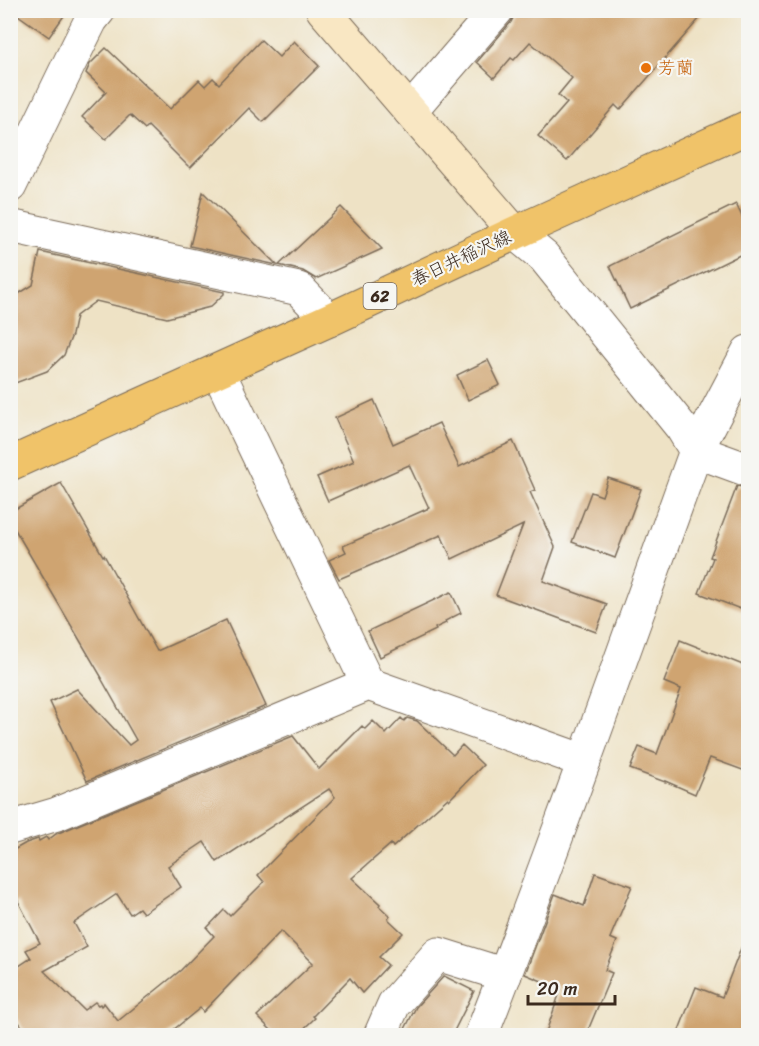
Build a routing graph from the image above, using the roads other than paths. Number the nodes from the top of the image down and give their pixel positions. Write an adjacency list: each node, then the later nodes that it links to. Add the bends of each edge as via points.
1 (99, 10): 6 (street)
2 (323, 10): 4 (street)
3 (497, 10): 4 (street)
4 (410, 111): 8 (street)
5 (748, 127): 8 (main road, 春日井稲沢線 / 62)
6 (10, 186)
7 (10, 226): 9 (street, via 299,289)
8 (515, 232): 9 (main road, 春日井稲沢線 / 62); 12 (street, via 544,257 682,428)
9 (329, 321): 11 (main road, 春日井稲沢線 / 62)
10 (748, 352): 12 (street)
11 (218, 371): 13 (main road, 春日井稲沢線 / 62); 15 (street)
12 (696, 451): 14 (street); 16 (street)
13 (10, 464)
14 (748, 470)
15 (368, 684): 16 (street); 17 (street, via 57,814)
16 (584, 761): 18 (street)
17 (10, 828)
18 (505, 975): 19 (street, via 438,954 394,1004); 20 (street)
19 (380, 1035)
20 (481, 1035)

